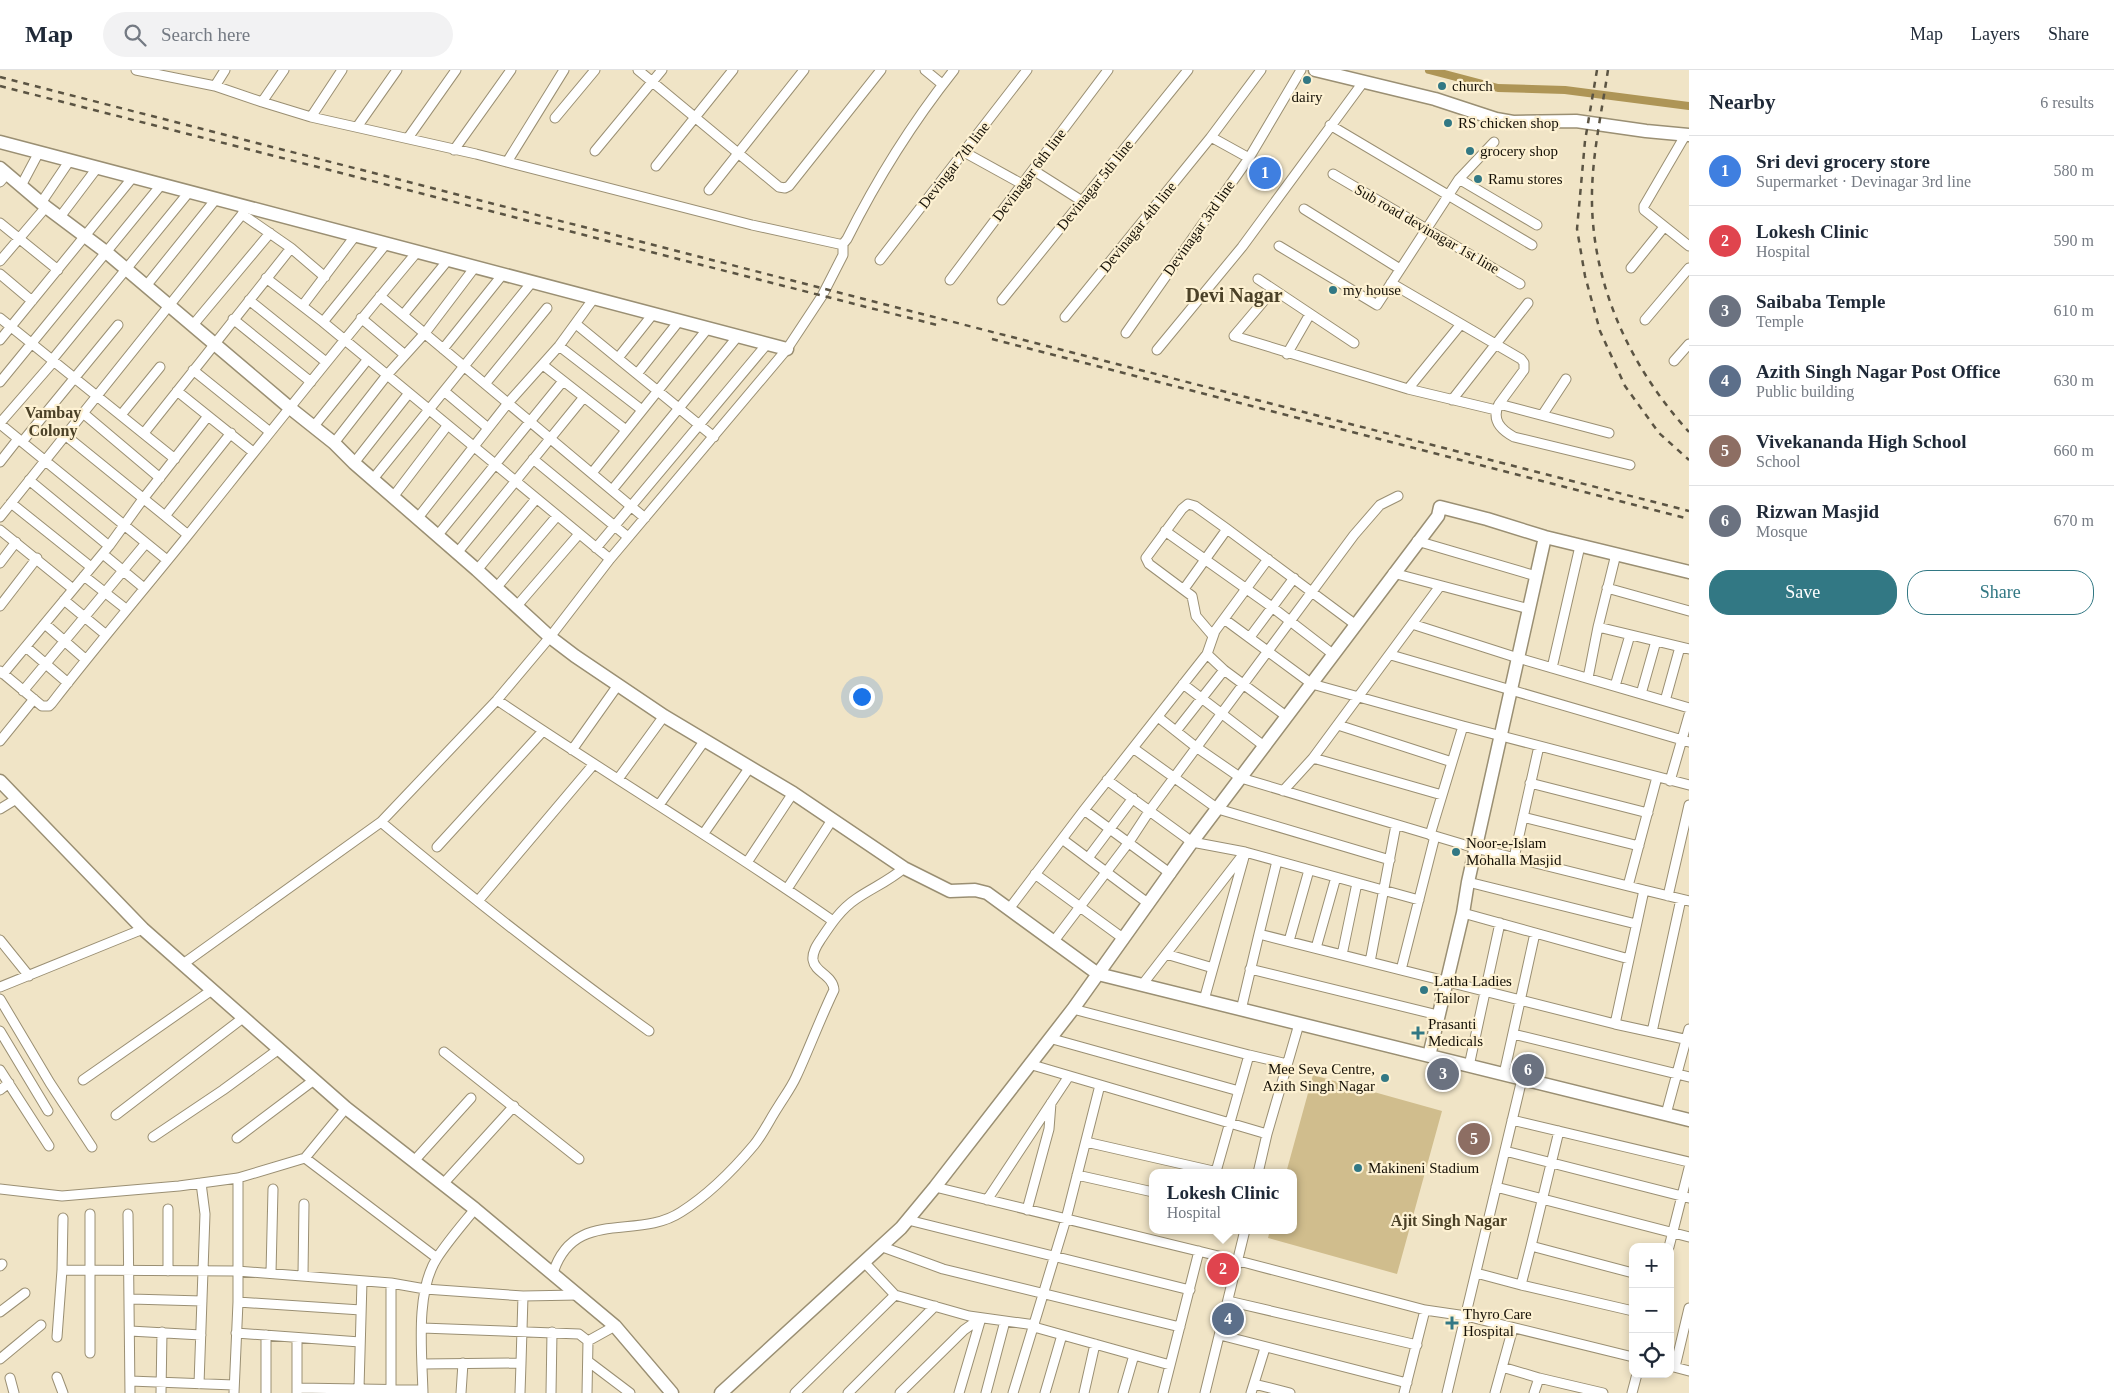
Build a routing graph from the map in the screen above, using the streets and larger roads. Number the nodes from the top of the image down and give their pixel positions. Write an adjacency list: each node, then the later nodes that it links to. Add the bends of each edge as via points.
1 (136, 70): 26 (street)
2 (225, 70): 26 (street)
3 (284, 70): 27 (street)
4 (342, 70): 28 (street)
5 (397, 70): 32 (street)
6 (456, 70): 35 (street)
7 (511, 70): 38 (street)
8 (564, 70): 45 (street)
9 (595, 70): 30 (street)
10 (638, 70): 23 (street)
11 (662, 70): 23 (street)
12 (733, 70): 29 (street)
13 (804, 70): 41 (street)
14 (881, 70): 41 (street, via 785,188)
15 (925, 70): 25 (street)
16 (954, 70): 25 (street)
17 (1028, 70): 42 (street, Devingar 7th line)
18 (1108, 70): 48 (street, Devinagar 6th line)
19 (1188, 70): 60 (street, Devinagar 5th line)
20 (1261, 70): 34 (street, Devinagar 4th line)
21 (1301, 70): 43 (street, Devinagar 3rd line)
22 (1314, 70): 24 (street)
23 (653, 81): 29 (street); 39 (street)
24 (1364, 81): 31 (street); 33 (street, via 1513,122 1576,121)
25 (942, 84): 73 (street, via 912,125)
26 (215, 86): 27 (street)
27 (262, 102): 28 (street)
28 (311, 117): 32 (street)
29 (696, 117): 41 (street); 46 (street)
30 (555, 118)
31 (1330, 125): 58 (street); 140 (street, via 1242,248)
32 (357, 127): 35 (street)
33 (1688, 135): 67 (street, via 1644,206 1646,213)
34 (1211, 137): 43 (street); 113 (street, Devinagar 4th line)
35 (408, 138): 38 (street)
36 (0, 142): 40 (street)
37 (1494, 142): 52 (street)
38 (454, 150): 45 (street)
39 (595, 151)
40 (39, 152): 44 (street); 55 (street)
41 (739, 152): 56 (street)
42 (964, 152): 54 (street); 82 (street, Devingar 7th line)
43 (1249, 158): 127 (street, Devinagar 3rd line)
44 (70, 160): 47 (street); 61 (street)
45 (507, 162): 73 (street, via 761,227 834,244)
46 (656, 166)
47 (97, 168): 51 (street); 64 (street)
48 (1033, 170): 54 (street, Devinagar 6th line); 60 (street)
49 (1333, 174): 68 (street, Sub road devinagar 1st line)
50 (2, 175): 55 (street)
51 (133, 177): 53 (street); 72 (street)
52 (1459, 179): 58 (street); 66 (street)
53 (161, 184): 57 (street); 79 (street)
54 (1022, 184): 95 (street, Devinagar 6th line)
55 (20, 186): 61 (street)
56 (709, 190)
57 (189, 192): 59 (street); 87 (street)
58 (1450, 195): 68 (street); 76 (street)
59 (216, 199): 63 (street); 99 (street)
60 (1082, 201): 104 (street, Devinagar 5th line)
61 (43, 205): 64 (street); 71 (street)
62 (1304, 209): 88 (street)
63 (245, 211): 69 (street); 70 (street); 107 (street)
64 (60, 216): 72 (street)
65 (0, 223): 71 (street)
66 (1537, 225)
67 (1664, 227): 74 (street); 85 (street)
68 (1426, 228): 88 (street); 98 (street, Sub road devinagar 1st line)
69 (270, 233): 78 (street); 123 (street)
70 (355, 236): 75 (street); 92 (street)
71 (18, 238): 83 (street); 89 (street)
72 (86, 238): 79 (street); 89 (street)
73 (845, 241): 139 (street, via 843,255 822,296)
74 (1688, 243)
75 (386, 244): 80 (street); 119 (street)
76 (1532, 245)
77 (1279, 246): 97 (street, via 1377,306)
78 (291, 248): 92 (street); 93 (street)
79 (106, 252): 87 (street); 133 (street)
80 (417, 252): 81 (street); 101 (street)
81 (448, 260): 84 (street); 112 (street)
82 (880, 260)
83 (0, 261)
84 (475, 267): 91 (street); 126 (street)
85 (1631, 268)
86 (1689, 268): 117 (street)
87 (126, 269): 99 (street); 145 (street)
88 (1400, 269): 97 (street)
89 (58, 270): 105 (street)
90 (0, 274): 105 (street)
91 (503, 274): 96 (street); 138 (street)
92 (324, 277): 108 (street)
93 (266, 278): 103 (street); 108 (street)
94 (1258, 279): 100 (street)
95 (950, 280)
96 (532, 282): 102 (street); 150 (street)
97 (1392, 283): 122 (street)
98 (1520, 284)
99 (146, 286): 107 (street)
100 (1274, 290): 111 (street); 141 (street, via 1234,336)
101 (380, 296): 112 (street); 115 (street)
102 (594, 298): 110 (street); 121 (street)
103 (249, 300): 116 (street); 147 (street)
104 (1002, 300)
105 (32, 301): 124 (street)
106 (1528, 303): 135 (street)
107 (169, 305): 123 (street); 165 (street)
108 (303, 305): 119 (street)
109 (546, 308): 159 (street)
110 (653, 314): 118 (street); 143 (street)
111 (1310, 314): 132 (street); 141 (street)
112 (404, 315): 126 (street)
113 (1065, 317)
114 (0, 318): 124 (street)
115 (361, 318): 129 (street); 142 (street)
116 (233, 319): 131 (street); 158 (street)
117 (1645, 320)
118 (679, 321): 125 (street); 152 (street)
119 (323, 322): 129 (street)
120 (118, 324): 154 (street)
121 (576, 324): 137 (street); 143 (street)
122 (1461, 324): 135 (street); 160 (street)
123 (193, 326): 131 (street)
124 (11, 327): 130 (street); 133 (street)
125 (708, 328): 128 (street); 163 (street)
126 (425, 333): 138 (street); 142 (street)
127 (1126, 333)
128 (738, 336): 134 (street); 171 (street)
129 (344, 339): 144 (street); 147 (street)
130 (0, 340)
131 (214, 342): 151 (street); 170 (street)
132 (1354, 343)
133 (32, 344): 145 (street); 157 (street)
134 (767, 344): 139 (street); 182 (street)
135 (1495, 344): 167 (street); 169 (street, via 1521,359 1525,366)
136 (1689, 344): 146 (street)
137 (559, 346): 148 (street); 173 (street)
138 (443, 349): 150 (street)
139 (787, 349): 190 (street)
140 (1158, 350)
141 (1287, 354): 160 (street)
142 (405, 355): 153 (street)
143 (618, 358): 152 (street)
144 (368, 359): 153 (street); 180 (street)
145 (53, 360): 154 (street); 179 (street)
146 (1674, 361)
147 (326, 362): 158 (street)
148 (543, 365): 156 (street); 168 (street)
149 (160, 367): 176 (street)
150 (465, 367): 159 (street); 162 (street)
151 (193, 370): 161 (street); 185 (street)
152 (636, 374): 163 (street)
153 (387, 375): 164 (street); 193 (street)
154 (73, 377): 165 (street); 192 (street)
155 (1566, 379): 175 (street)
156 (563, 381): 166 (street); 178 (street)
157 (0, 382)
158 (311, 382): 170 (street)
159 (485, 384): 168 (street)
160 (1408, 389): 167 (street)
161 (177, 391): 177 (street); 186 (street)
162 (444, 391): 172 (street); 183 (street)
163 (658, 391): 171 (street); 173 (street)
164 (408, 393): 172 (street); 200 (street)
165 (96, 395): 174 (street); 176 (street)
166 (584, 397): 184 (street); 191 (street)
167 (1452, 400): 169 (street)
168 (508, 403): 178 (street); 183 (street)
169 (1498, 407): 175 (street); 202 (street, via 1496,420 1514,437)
170 (290, 408): 180 (street); 185 (street)
171 (679, 408): 182 (street); 208 (street)
172 (428, 409): 181 (street); 205 (street)
173 (642, 410): 184 (street)
174 (83, 412): 189 (street); 204 (street)
175 (1543, 414): 188 (street)
176 (121, 415): 186 (street)
177 (208, 416): 187 (street); 196 (street)
178 (530, 421): 191 (street); 201 (street)
179 (0, 424): 192 (street)
180 (314, 426): 193 (street)
181 (448, 426): 194 (street); 210 (street)
182 (700, 426): 190 (street); 214 (street)
183 (488, 428): 194 (street)
184 (626, 430): 203 (street)
185 (270, 432): 195 (street)
186 (144, 433): 196 (street)
187 (231, 433): 195 (street); 215 (street)
188 (1609, 433)
189 (65, 435): 198 (street); 211 (street)
190 (714, 437): 218 (street)
191 (550, 438): 197 (street); 203 (street)
192 (20, 440): 198 (street); 199 (street)
193 (334, 443): 200 (street)
194 (473, 447): 201 (street); 219 (street)
195 (253, 452): 226 (street)
196 (175, 459): 204 (street)
197 (533, 459): 207 (street); 221 (street)
198 (45, 460): 206 (street); 220 (street)
199 (0, 462)
200 (354, 463): 205 (street)
201 (494, 464): 207 (street); 227 (street)
202 (1630, 465)
203 (592, 473): 208 (street)
204 (160, 478): 211 (street)
205 (374, 479): 210 (street)
206 (29, 480): 213 (street); 233 (street)
207 (515, 482): 212 (street); 236 (street)
208 (612, 490): 214 (street)
209 (1398, 496): 260 (street, via 1375,510)
210 (393, 497): 219 (street)
211 (143, 499): 215 (street); 220 (street)
212 (536, 499): 216 (street); 246 (street)
213 (11, 503): 217 (street); 245 (street)
214 (632, 506): 218 (street); 221 (street)
215 (164, 516): 226 (street)
216 (557, 516): 225 (street); 255 (street)
217 (0, 517)
218 (645, 518): 228 (street)
219 (417, 520): 227 (street)
220 (125, 525): 232 (street); 233 (street)
221 (615, 526): 228 (street); 235 (street)
222 (1227, 529): 224 (street, via 1188,504); 241 (street); 242 (street)
223 (0, 530): 231 (street)
224 (1165, 531): 241 (street); 259 (street, via 1146,561)
225 (579, 534): 235 (street); 264 (street)
226 (188, 535): 243 (street)
227 (437, 536): 236 (street)
228 (628, 537): 240 (street)
229 (1545, 537): 230 (street, via 1440,507 1438,516); 234 (street); 251 (street)
230 (1417, 541): 249 (street); 251 (street)
231 (16, 542): 239 (street); 244 (street)
232 (146, 543): 243 (street); 247 (street)
233 (110, 546): 237 (street)
234 (1580, 546): 238 (street); 292 (street)
235 (596, 548): 240 (street)
236 (457, 553): 246 (street)
237 (103, 554): 245 (street); 247 (street)
238 (1616, 554): 248 (street); 257 (street)
239 (37, 558): 258 (street); 263 (street)
240 (610, 559): 279 (street)
241 (1205, 559): 256 (street); 259 (street)
242 (1268, 559): 252 (street); 256 (street)
243 (167, 560): 254 (street)
244 (0, 563)
245 (91, 567): 250 (street)
246 (477, 570): 255 (street)
247 (124, 571): 254 (street); 261 (street)
248 (1689, 572)
249 (1393, 573): 253 (street); 274 (street)
250 (84, 576): 258 (street); 261 (street)
251 (1536, 576): 266 (street)
252 (1294, 578): 260 (street); 265 (street)
253 (1440, 586): 266 (street); 273 (street)
254 (144, 588): 267 (street)
255 (496, 588): 264 (street)
256 (1246, 588): 265 (street); 270 (street)
257 (1607, 588): 268 (street); 275 (street)
258 (72, 589): 262 (street)
259 (1184, 590): 278 (street, via 1192,596 1196,616)
260 (1311, 592): 271 (street); 274 (street)
261 (106, 593): 267 (street); 269 (street)
262 (64, 600): 269 (street); 272 (street)
263 (0, 606)
264 (516, 607): 279 (street)
265 (1272, 607): 271 (street); 280 (street)
266 (1529, 609): 289 (street)
267 (126, 610): 276 (street)
268 (1689, 611)
269 (85, 617): 276 (street); 281 (street)
270 (1224, 619): 278 (street); 280 (street)
271 (1290, 621): 285 (street); 287 (street)
272 (45, 624): 281 (street); 283 (street)
273 (1412, 624): 288 (street); 289 (street)
274 (1356, 625): 287 (street)
275 (1598, 627): 277 (street); 295 (street)
276 (105, 634): 290 (street)
277 (1630, 635): 282 (street); 301 (street)
278 (1213, 636): 286 (street)
279 (550, 637): 300 (street); 308 (street)
280 (1250, 637): 285 (street)
281 (65, 640): 290 (street); 291 (street)
282 (1656, 641): 284 (street); 304 (street)
283 (26, 647): 291 (street); 294 (street)
284 (1685, 648): 309 (street)
285 (1268, 650): 298 (street); 299 (street)
286 (1207, 654): 293 (street); 297 (street)
287 (1334, 655): 299 (street)
288 (1390, 655): 303 (street); 305 (street)
289 (1518, 658): 292 (street); 303 (street)
290 (85, 659): 296 (street)
291 (45, 664): 296 (street); 302 (street)
292 (1552, 668): 295 (street)
293 (1224, 670): 298 (street); 307 (street)
294 (2, 673): 302 (street)
295 (1588, 678): 301 (street)
296 (68, 683): 306 (street, via 49,706 42,706)
297 (1183, 684): 307 (street); 315 (street)
298 (1242, 684): 311 (street); 314 (street)
299 (1312, 684): 305 (street); 314 (street)
300 (618, 685): 313 (street); 328 (street)
301 (1615, 686): 304 (street)
302 (24, 690): 306 (street)
303 (1511, 690): 320 (street); 323 (street)
304 (1641, 694): 309 (street)
305 (1359, 697): 316 (street); 317 (street)
306 (34, 699): 322 (street)
307 (1202, 699): 311 (street); 319 (street)
308 (497, 700): 318 (street); 356 (street)
309 (1665, 701): 310 (street)
310 (1689, 708)
311 (1220, 713): 324 (street); 326 (street)
312 (1689, 715): 323 (street)
313 (664, 716): 321 (street); 336 (street)
314 (1286, 716): 324 (street)
315 (1158, 717): 319 (street); 327 (street)
316 (1338, 725): 329 (street); 330 (street)
317 (1462, 726): 320 (street); 330 (street)
318 (543, 731): 328 (street); 365 (street)
319 (1176, 731): 326 (street)
320 (1500, 736): 325 (street); 366 (street)
321 (704, 740): 332 (street); 347 (street)
322 (0, 741)
323 (1685, 741): 338 (street)
324 (1264, 746): 335 (street)
325 (1538, 746): 333 (street); 340 (street)
326 (1196, 747): 334 (street); 335 (street)
327 (1133, 748): 334 (street); 337 (street)
328 (572, 750): 331 (street)
329 (1313, 758): 342 (street); 344 (street)
330 (1452, 762): 344 (street)
331 (594, 765): 336 (street); 386 (street)
332 (750, 767): 343 (street); 359 (street)
333 (1657, 777): 338 (street); 353 (street)
334 (1174, 778): 350 (street); 352 (street)
335 (1241, 778): 342 (street); 350 (street)
336 (618, 779): 347 (street)
337 (1107, 780): 346 (street); 351 (street)
338 (1670, 781): 341 (street)
339 (0, 782): 345 (street)
340 (1530, 783): 353 (street); 354 (street)
341 (1689, 786)
342 (1283, 790): 357 (street)
343 (793, 793): 355 (street); 371 (street)
344 (1442, 796): 360 (street)
345 (18, 798): 349 (street); 396 (street)
346 (1133, 798): 352 (street); 358 (street)
347 (659, 805): 359 (street)
348 (1689, 805): 385 (street)
349 (0, 809)
350 (1218, 809): 363 (street); 370 (street)
351 (1084, 810): 358 (street); 361 (street)
352 (1150, 810): 362 (street); 363 (street)
353 (1648, 813): 364 (street)
354 (1523, 817): 364 (street); 369 (street)
355 (832, 820): 373 (street); 382 (street)
356 (381, 822): 386 (street); 408 (street)
357 (1396, 825): 360 (street); 370 (street)
358 (1110, 829): 362 (street); 368 (street)
359 (704, 834): 371 (street)
360 (1432, 836): 366 (street); 387 (street)
361 (1062, 839): 368 (street); 376 (street)
362 (1129, 842): 375 (street); 377 (street)
363 (1192, 842): 367 (street); 377 (street)
364 (1639, 846): 381 (street)
365 (437, 847)
366 (1475, 848): 369 (street); 379 (street)
367 (1245, 852): 372 (street); 404 (street); 409 (street)
368 (1088, 858): 375 (street)
369 (1514, 858): 381 (street)
370 (1390, 860): 384 (street)
371 (748, 861): 382 (street)
372 (1277, 861): 374 (street); 398 (street)
373 (904, 868): 391 (street, via 950,891 987,893); 393 (street, via 893,878 856,898)
374 (1309, 870): 378 (street); 402 (street)
375 (1106, 872): 389 (street); 390 (street)
376 (1035, 874): 390 (street); 391 (street)
377 (1171, 874): 389 (street)
378 (1336, 877): 380 (street); 403 (street)
379 (1468, 882): 392 (street); 395 (street)
380 (1357, 883): 384 (street); 405 (street)
381 (1628, 886): 383 (street)
382 (787, 888): 393 (street)
383 (1644, 890): 385 (street); 395 (street)
384 (1385, 891): 387 (street); 407 (street)
385 (1668, 896): 388 (street)
386 (478, 900): 430 (street, via 575,979)
387 (1419, 900): 411 (street)
388 (1685, 900): 431 (street)
389 (1149, 904): 399 (street)
390 (1080, 907): 399 (street); 401 (street)
391 (1009, 908): 401 (street)
392 (1462, 913): 394 (street); 414 (street)
393 (832, 920): 521 (street, via 812,959 831,979 834,990 795,1079 755,1144 721,1180 680,1213 662,1222 593,1231 563,1250)
394 (1500, 923): 397 (street); 418 (street)
395 (1636, 924): 406 (street)
396 (143, 929): 408 (street); 413 (street)
397 (1535, 933): 406 (street); 421 (street)
398 (1258, 934): 402 (street); 410 (street)
399 (1124, 939): 412 (street)
400 (0, 940): 413 (street)
401 (1054, 941): 412 (street)
402 (1289, 941): 403 (street)
403 (1316, 948): 405 (street)
404 (1166, 954): 409 (street); 415 (street)
405 (1342, 955): 407 (street)
406 (1629, 959): 427 (street)
407 (1370, 962): 411 (street)
408 (183, 964): 417 (street)
409 (1213, 968): 420 (street)
410 (1250, 969): 423 (street); 424 (street)
411 (1401, 970): 414 (street)
412 (1098, 974): 415 (street); 422 (street)
413 (29, 976): 416 (street)
414 (1446, 982): 418 (street); 424 (street)
415 (1142, 985): 420 (street)
416 (0, 987)
417 (212, 990): 425 (street); 448 (street)
418 (1485, 991): 421 (street); 441 (street)
419 (0, 999): 470 (street)
420 (1204, 1000): 423 (street)
421 (1520, 1000): 427 (street); 432 (street)
422 (1073, 1009): 433 (street); 437 (street)
423 (1241, 1010): 426 (street)
424 (1438, 1015): 438 (street)
425 (244, 1018): 435 (street); 460 (street)
426 (1299, 1024): 438 (street); 440 (street)
427 (1615, 1024): 431 (street)
428 (1689, 1030): 434 (street)
429 (0, 1031): 458 (street)
430 (649, 1032)
431 (1652, 1032): 434 (street)
432 (1513, 1034): 443 (street); 444 (street)
433 (1049, 1038): 439 (street); 453 (street)
434 (1688, 1040): 444 (street)
435 (279, 1049): 449 (street); 466 (street)
436 (444, 1052): 456 (street)
437 (1249, 1055): 440 (street); 453 (street)
438 (1429, 1056): 441 (street)
439 (1029, 1064): 445 (street); 485 (street)
440 (1287, 1064): 465 (street)
441 (1469, 1066): 443 (street)
442 (0, 1070): 450 (street)
443 (1504, 1074): 447 (street)
444 (1677, 1074): 446 (street); 459 (street)
445 (1068, 1076): 451 (street); 455 (street)
446 (1689, 1077)
447 (1522, 1079): 459 (street); 461 (street)
448 (83, 1080)
449 (314, 1080): 457 (street); 467 (street)
450 (8, 1083): 452 (street); 469 (street)
451 (1100, 1085): 463 (street); 468 (street)
452 (0, 1090)
453 (1239, 1091): 463 (street)
454 (471, 1098): 474 (street)
455 (1051, 1102): 492 (street); 496 (street, via 1049,1129)
456 (514, 1106): 473 (street); 484 (street)
457 (346, 1108): 472 (street); 474 (street)
458 (48, 1111)
459 (1666, 1114): 462 (street)
460 (116, 1115)
461 (1512, 1120): 464 (street); 471 (street)
462 (1689, 1120)
463 (1230, 1123): 465 (street); 479 (street)
464 (1559, 1131): 475 (street); 476 (street)
465 (1267, 1134): 480 (street)
466 (153, 1137)
467 (237, 1138)
468 (1086, 1142): 478 (street); 481 (street)
469 (49, 1146)
470 (92, 1147)
471 (1505, 1152): 476 (street); 486 (street)
472 (305, 1158): 482 (street); 510 (street)
473 (579, 1159)
474 (414, 1161): 484 (street)
475 (1689, 1162)
476 (1552, 1164): 490 (street); 491 (street)
477 (1689, 1168): 490 (street)
478 (1204, 1169)
479 (1216, 1169)
480 (1259, 1169)
481 (1077, 1175): 489 (street); 500 (street)
482 (238, 1178): 483 (street); 518 (street)
483 (202, 1183): 487 (street, via 62,1196); 514 (street)
484 (443, 1184): 495 (street)
485 (935, 1187): 492 (street); 501 (street)
486 (1496, 1187): 491 (street); 522 (street)
487 (0, 1189)
488 (273, 1189): 520 (street)
489 (1149, 1191)
490 (1686, 1197): 502 (street)
491 (1544, 1199): 502 (street); 507 (street)
492 (986, 1200): 496 (street)
493 (304, 1204): 523 (street)
494 (168, 1209): 517 (street)
495 (475, 1209): 510 (street); 521 (street)
496 (1028, 1210): 500 (street)
497 (90, 1214): 515 (street)
498 (128, 1214): 516 (street)
499 (63, 1218): 513 (street)
500 (1066, 1219): 508 (street); 509 (street)
501 (908, 1220): 506 (street); 509 (street)
502 (1673, 1232): 504 (street); 505 (street)
503 (1245, 1234): 511 (street)
504 (1689, 1237)
505 (1670, 1243)
506 (880, 1246): 512 (street); 530 (street, via 943,1269)
507 (1531, 1246): 519 (street); 526 (street)
508 (1198, 1251): 511 (street); 528 (street)
509 (1055, 1256): 528 (street); 530 (street)
510 (437, 1258): 527 (street)
511 (1239, 1261): 536 (street); 541 (street)
512 (864, 1262): 532 (street); 608 (street)
513 (62, 1270): 515 (street); 562 (street)
514 (203, 1270): 517 (street); 518 (street); 535 (street)
515 (91, 1271): 516 (street); 569 (street)
516 (129, 1271): 517 (street); 534 (street)
517 (168, 1271)
518 (237, 1271): 520 (street); 537 (street)
519 (1629, 1272)
520 (271, 1273): 523 (street)
521 (552, 1273): 531 (street)
522 (1476, 1273): 526 (street); 544 (street)
523 (303, 1275): 524 (street)
524 (362, 1281): 525 (street); 540 (street)
525 (391, 1283): 527 (street); 593 (street)
526 (1521, 1285): 542 (street)
527 (425, 1289): 533 (street); 551 (street)
528 (1190, 1290): 550 (street)
529 (25, 1293): 543 (street)
530 (1044, 1293): 549 (street); 550 (street)
531 (579, 1295): 533 (street); 548 (street)
532 (895, 1295): 538 (street); 609 (street)
533 (523, 1296): 555 (street)
534 (130, 1299): 535 (street); 553 (street)
535 (202, 1301): 558 (street)
536 (1228, 1301): 561 (street); 567 (street)
537 (238, 1302): 540 (street); 557 (street)
538 (935, 1306): 545 (street); 610 (street)
539 (1689, 1308): 575 (street)
540 (361, 1310): 565 (street)
541 (1426, 1310): 544 (street); 567 (street)
542 (1629, 1311)
543 (0, 1312)
544 (1466, 1316): 552 (street); 622 (street)
545 (981, 1318): 546 (street); 611 (street, via 964,1330); 612 (street)
546 (1005, 1321): 549 (street); 613 (street)
547 (41, 1325): 572 (street)
548 (615, 1326): 564 (street); 607 (street)
549 (1034, 1326): 560 (street); 614 (street)
550 (1180, 1327): 578 (street)
551 (422, 1328): 555 (street); 576 (street)
552 (1513, 1328): 571 (street); 579 (street)
553 (130, 1331): 554 (street); 586 (street)
554 (162, 1332): 558 (street); 587 (street)
555 (522, 1332): 556 (street); 574 (street)
556 (552, 1332): 564 (street, via 579,1334); 604 (street)
557 (236, 1333): 559 (street); 592 (street)
558 (201, 1334): 588 (street)
559 (266, 1335): 563 (street); 601 (street)
560 (1062, 1335): 566 (street); 615 (street)
561 (1220, 1335): 568 (street); 619 (street)
562 (57, 1337)
563 (297, 1338): 565 (street); 595 (street)
564 (588, 1341): 573 (street)
565 (360, 1342): 590 (street)
566 (1096, 1344): 570 (street); 616 (street)
567 (1417, 1346): 589 (street)
568 (1264, 1348): 589 (street); 591 (street)
569 (90, 1353)
570 (1134, 1355): 578 (street); 617 (street)
571 (1629, 1356)
572 (0, 1359)
573 (589, 1362): 605 (street); 606 (street)
574 (521, 1363): 577 (street); 603 (street)
575 (1674, 1363)
576 (422, 1364): 577 (street); 596 (street)
577 (463, 1364): 602 (street)
578 (1170, 1365): 618 (street)
579 (1502, 1367): 584 (street); 623 (street)
580 (1674, 1367): 581 (street)
581 (1689, 1370)
582 (57, 1377): 598 (street)
583 (10, 1378): 597 (street)
584 (1539, 1378): 594 (street); 624 (street)
585 (1636, 1378): 626 (street)
586 (130, 1381): 587 (street); 599 (street)
587 (162, 1382): 588 (street); 600 (street)
588 (199, 1384): 592 (street)
589 (1407, 1384): 621 (street)
590 (360, 1388): 593 (street); 595 (street)
591 (1253, 1388): 620 (street)
592 (234, 1389)
593 (391, 1389): 596 (street)
594 (1580, 1390): 625 (street)
595 (297, 1391)
596 (423, 1392)
597 (14, 1393)
598 (64, 1393)
599 (130, 1393)
600 (161, 1393)
601 (266, 1393)
602 (462, 1393)
603 (520, 1393)
604 (551, 1393)
605 (587, 1393)
606 (630, 1393)
607 (672, 1393)
608 (720, 1393)
609 (795, 1393)
610 (848, 1393)
611 (900, 1393)
612 (959, 1393)
613 (986, 1393)
614 (1013, 1393)
615 (1045, 1393)
616 (1084, 1393)
617 (1123, 1393)
618 (1163, 1393)
619 (1205, 1393)
620 (1290, 1393)
621 (1404, 1393)
622 (1447, 1393)
623 (1495, 1393)
624 (1534, 1393)
625 (1603, 1393)
626 (1632, 1393)

